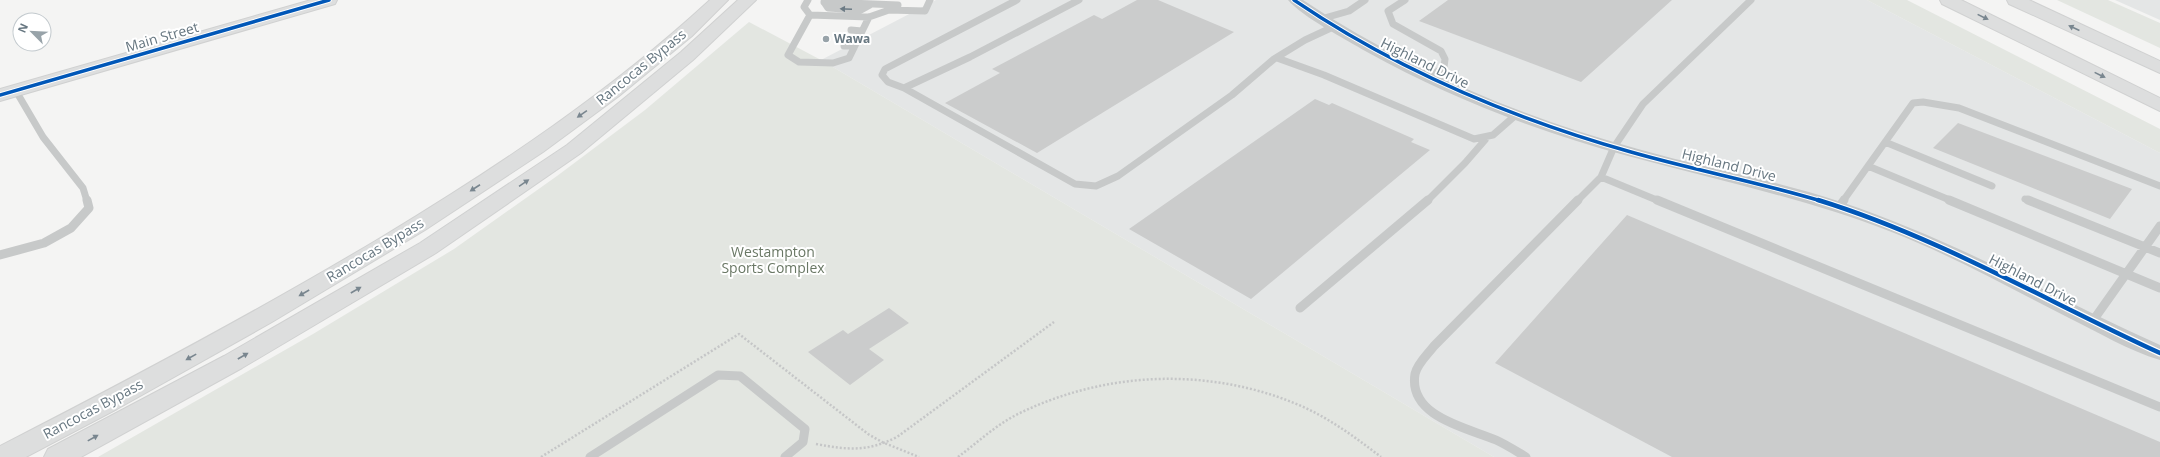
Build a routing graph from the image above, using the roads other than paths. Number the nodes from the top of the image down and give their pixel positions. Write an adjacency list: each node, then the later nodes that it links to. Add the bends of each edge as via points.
1 (329, 0): 30 (main road, Main Street)
2 (720, 0): 52 (main road, Rancocas Bypass, one-way to 52, via 655,57 587,110 451,204 243,328)
3 (748, 0): 53 (main road, Rancocas Bypass, one-way to 3, via 233,362 428,248 574,149 687,56)
4 (808, 0): 15 (lane, via 804,7)
5 (1017, 0): 29 (lane, via 885,69 882,75)
6 (1079, 0): 29 (lane)
7 (1294, 0): 17 (street, Highland Drive)
8 (1365, 0): 17 (lane)
9 (1405, 0): 28 (lane, via 1388,11 1392,24 1441,51 1445,59 1444,67)
10 (1751, 0): 35 (lane, via 1643,104)
11 (1948, 0): 31 (main road, one-way to 31)
12 (2016, 0): 27 (main road, one-way to 12)
13 (825, 1): 14 (lane, one-way to 13, via 873,4 854,10 828,8)
14 (928, 3): 16 (lane, via 925,11 889,10)
15 (810, 15): 16 (lane); 18 (lane)
16 (869, 18): 21 (lane)
17 (1327, 23): 26 (lane); 28 (street, Highland Drive, via 1374,51)
18 (803, 28): 19 (lane); 22 (lane)
19 (812, 29)
20 (851, 30): 21 (lane)
21 (862, 31): 25 (lane)
22 (794, 44): 23 (lane); 25 (lane, via 788,55 798,62 833,63 849,58)
23 (804, 44)
24 (844, 46): 25 (lane)
25 (854, 46)
26 (1277, 58): 29 (lane, via 1232,95 1118,176 1096,186 1075,184); 33 (lane, via 1324,75 1474,139)
27 (2160, 68)
28 (1428, 78): 32 (street, Highland Drive)
29 (904, 88)
30 (8, 93): 45 (lane, via 83,188 90,208 71,228 44,243)
31 (2160, 105)
32 (1517, 114): 33 (lane); 35 (street, Highland Drive)
33 (1485, 140): 48 (lane, via 1430,198)
34 (1884, 142): 36 (lane); 38 (lane); 39 (lane, via 1913,102 1942,104 1959,108)
35 (1614, 147): 37 (lane); 41 (street, Highland Drive, via 1800,194)
36 (1868, 166): 41 (lane); 46 (lane)
37 (1601, 177): 51 (lane); 56 (lane, via 1434,346 1415,374 1416,391 1428,410 1455,425 1493,438)
38 (1992, 186)
39 (2160, 186)
40 (2025, 199): 43 (lane)
41 (1839, 207): 49 (street, Highland Drive, via 1953,252)
42 (2160, 226): 43 (lane)
43 (2145, 247): 44 (lane); 46 (lane)
44 (2160, 253)
45 (0, 255)
46 (2126, 274): 47 (lane); 49 (lane)
47 (2160, 288)
48 (1300, 308)
49 (2092, 322): 50 (street, Highland Drive)
50 (2160, 353)
51 (2160, 407)
52 (2, 457)
53 (58, 457)
54 (590, 457): 55 (lane, via 718,376 740,376 805,428 803,442)
55 (785, 457)
56 (1526, 457)

